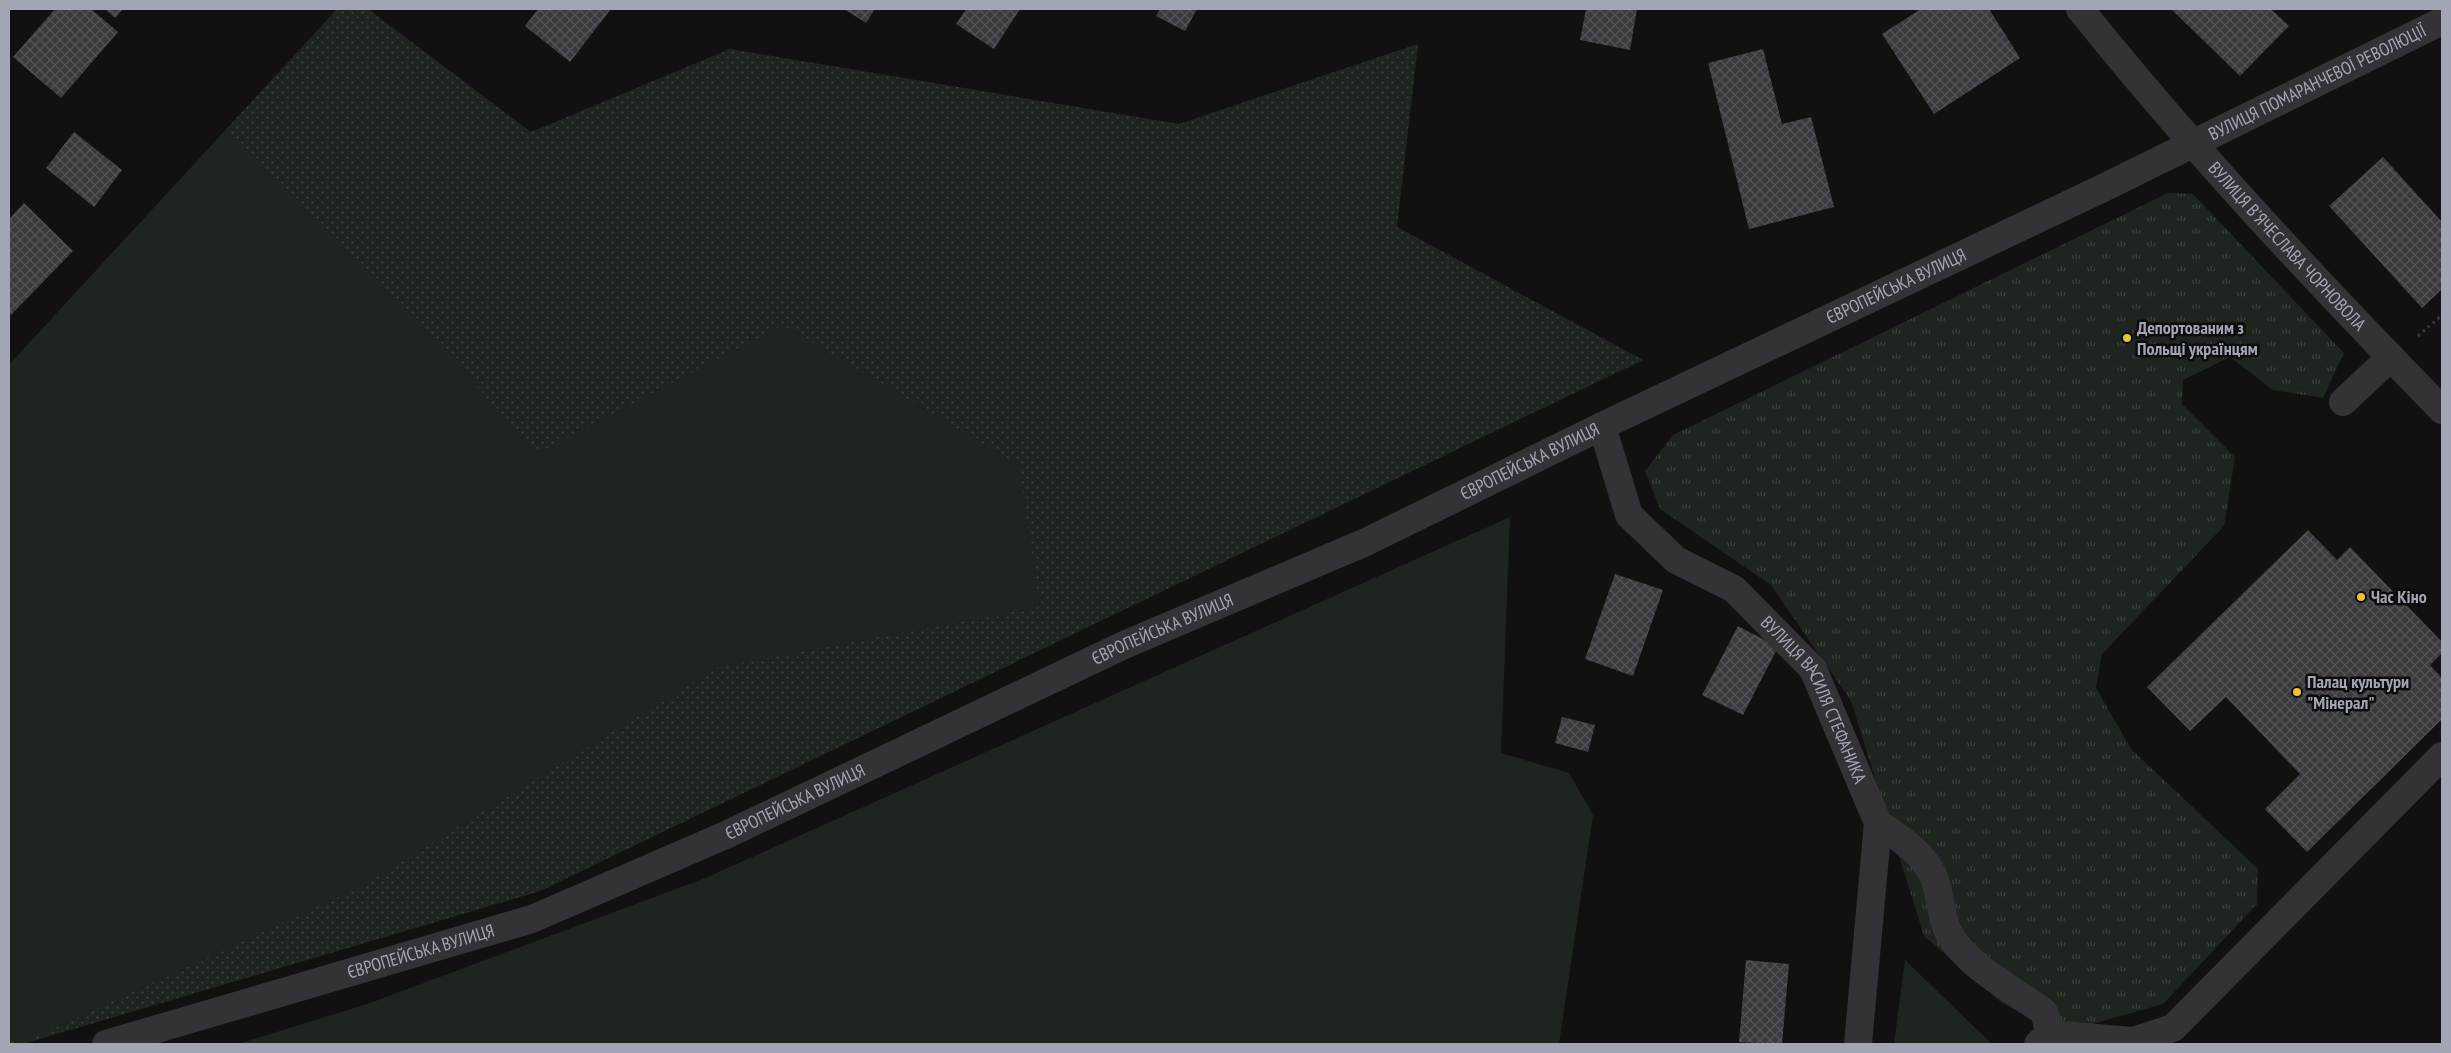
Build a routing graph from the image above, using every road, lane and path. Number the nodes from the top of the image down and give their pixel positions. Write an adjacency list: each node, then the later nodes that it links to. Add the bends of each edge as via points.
1 (2080, 9): 3 (street, ВУЛИЦЯ В'ЯЧЕСЛАВА ЧОРНОВОЛА)
2 (2442, 21): 3 (street, ВУЛИЦЯ ПОМАРАНЧЕВОЇ РЕВОЛЮЦІЇ)
3 (2192, 143): 4 (street, ВУЛИЦЯ В'ЯЧЕСЛАВА ЧОРНОВОЛА); 7 (street, ЄВРОПЕЙСЬКА ВУЛИЦЯ)
4 (2391, 358): 5 (street); 6 (street, ВУЛИЦЯ В'ЯЧЕСЛАВА ЧОРНОВОЛА)
5 (2343, 402)
6 (2442, 410)
7 (1602, 426): 9 (street, ВУЛИЦЯ ВАСИЛЯ СТЕФАНИКА, via 1629,514 1676,560 1734,589 1814,669); 11 (street, ЄВРОПЕЙСЬКА ВУЛИЦЯ, via 1366,542 1124,645 728,834 532,919)
8 (2442, 756): 10 (street, via 2173,1028 2133,1041)
9 (1878, 823): 10 (street, via 1907,843 1936,881 1943,919 1955,944 1986,974 2044,1012); 12 (street, ВУЛИЦЯ ВАСИЛЯ СТЕФАНИКА)
10 (2044, 1039)
11 (106, 1044)
12 (1858, 1044)

